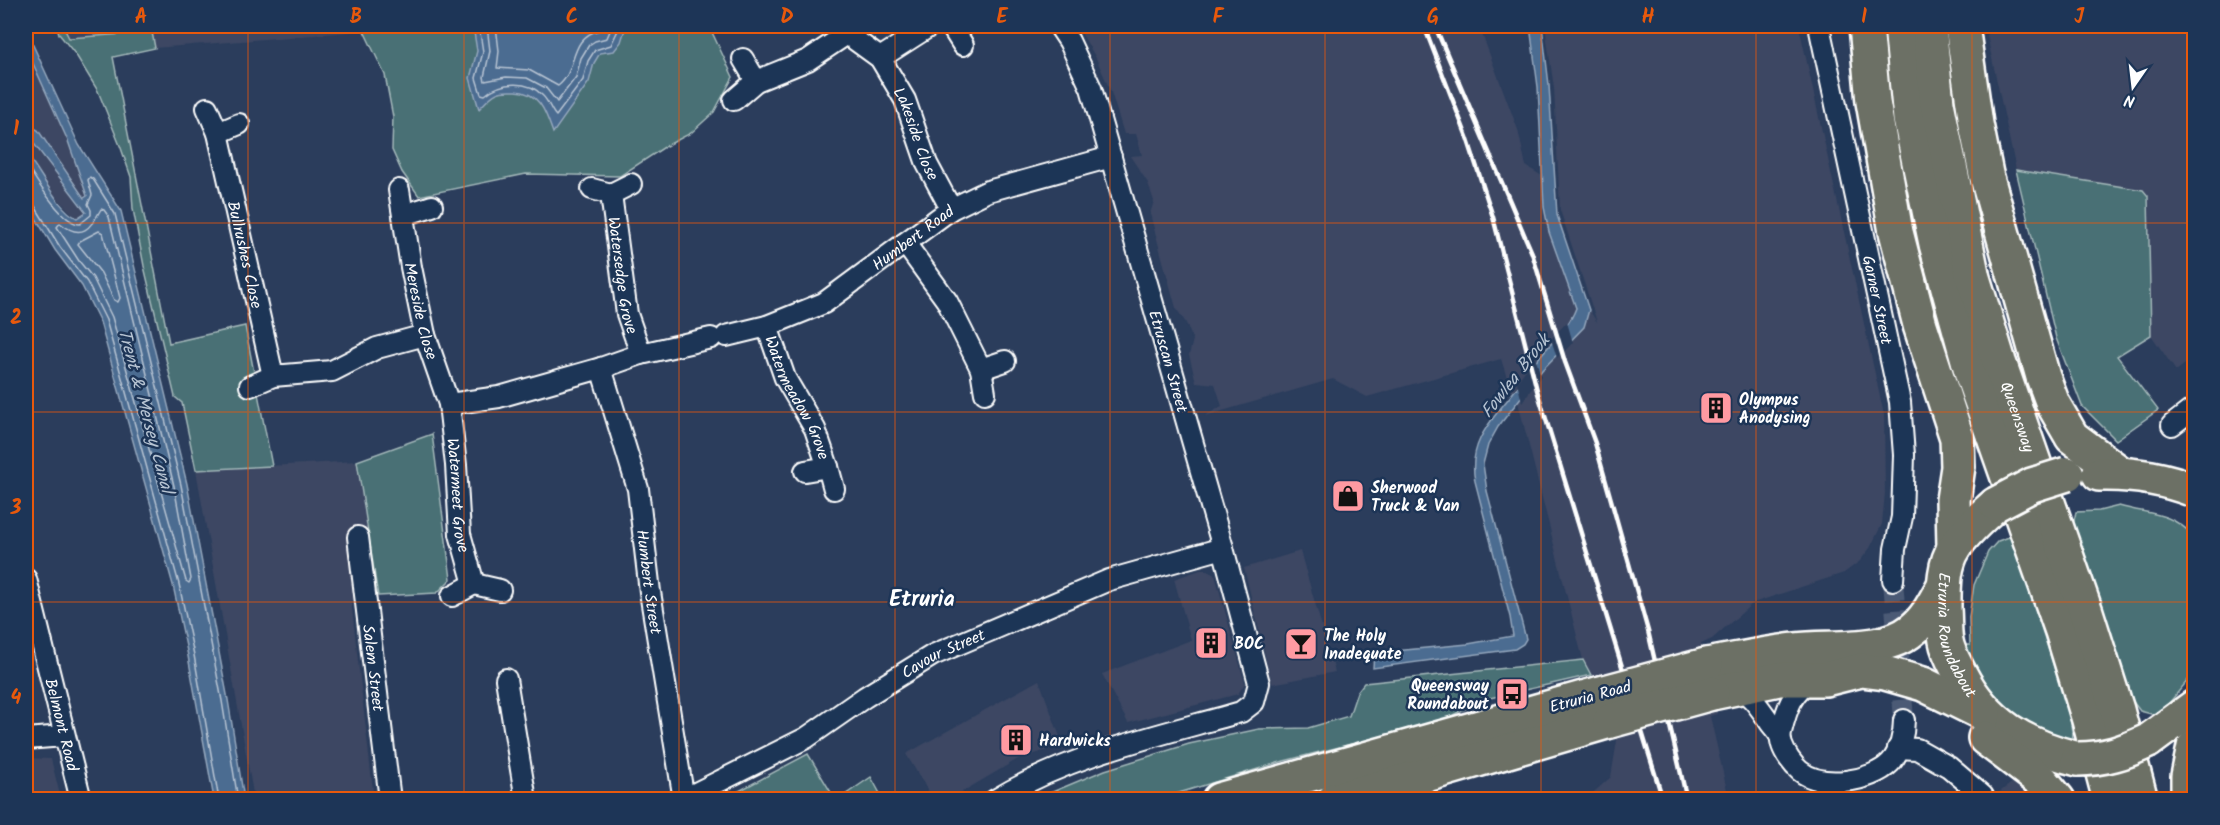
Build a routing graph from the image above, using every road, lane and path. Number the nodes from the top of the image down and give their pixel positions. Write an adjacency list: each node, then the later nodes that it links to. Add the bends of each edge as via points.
1 (930, 26): 11 (street)
2 (951, 26): 10 (street)
3 (1059, 26): 18 (street, Etruscan Street, via 1091,88)
4 (1819, 26): 49 (street, Garner Street, via 1900,402 1902,507)
5 (1866, 26): 47 (highway, via 1873,102 1896,232 1920,325 1957,438)
6 (1901, 26): 76 (highway, Queensway, via 1910,119 1942,267 1972,378 2062,631)
7 (1929, 26): 77 (highway, Queensway, via 1937,103 1973,278 2086,612)
8 (1962, 26): 42 (highway, via 1986,174 2043,377 2072,437)
9 (845, 30): 11 (street, Lakeside Close); 13 (street, Lakeside Close, via 808,60)
10 (963, 45)
11 (880, 58): 24 (street, Lakeside Close, via 905,100 927,164)
12 (743, 59): 13 (street)
13 (756, 81): 14 (street, Lakeside Close)
14 (734, 100)
15 (207, 108): 17 (street, Bullrushes Close)
16 (239, 124): 17 (street)
17 (218, 133): 33 (street, Bullrushes Close)
18 (1111, 157): 24 (street, Humbert Road, via 988,191); 46 (street, Etruscan Street)
19 (631, 184): 22 (street, Watersedge Grove)
20 (592, 189): 22 (street, Watersedge Grove)
21 (399, 190): 25 (street, Mereside Close)
22 (611, 194): 29 (street, Watersedge Grove, via 627,314)
23 (432, 206): 25 (street)
24 (951, 209): 26 (street, Humbert Road)
25 (404, 215): 28 (street, Mereside Close)
26 (905, 243): 27 (street, Humbert Road, via 824,303); 32 (street, via 947,301)
27 (766, 326): 29 (street, Humbert Road); 40 (street, Watermeadow Grove, via 785,378 814,429)
28 (425, 334): 33 (street, via 377,348 332,371); 36 (street, Mereside Close)
29 (641, 354): 31 (street, Humbert Road)
30 (1005, 361): 32 (street)
31 (601, 368): 36 (street, Humbert Road, via 499,398); 68 (street, Humbert Street, via 638,489 650,592)
32 (981, 369): 35 (street)
33 (273, 376): 34 (street)
34 (250, 386)
35 (985, 393)
36 (448, 404): 50 (street, Watermeet Grove, via 460,534)
37 (2194, 408): 38 (street)
38 (2172, 425)
39 (2194, 466): 42 (highway)
40 (828, 467): 41 (street, Watermeadow Grove); 43 (street, Watermeadow Grove)
41 (805, 471)
42 (2126, 474): 44 (highway, Etruria Roundabout, via 2168,480); 47 (highway, Etruria Roundabout, bridge, via 2067,474 2032,485 1996,504)
43 (834, 489)
44 (2194, 490)
45 (358, 537): 70 (street, Salem Street)
46 (1223, 548): 68 (street, Cavour Street, via 1109,580 933,656 806,738); 72 (street, Etruscan Street, via 1259,683 1254,702 1241,711 1124,744 1060,767)
47 (1954, 548): 51 (highway, Etruria Roundabout)
48 (26, 579): 61 (street, Belmont Road)
49 (1893, 580)
50 (474, 584): 52 (street); 53 (street)
51 (1944, 585): 56 (highway, Etruria Road, via 1923,619 1898,638 1868,646 1797,650); 60 (highway, Etruria Roundabout, via 1949,653 1975,699)
52 (500, 590)
53 (452, 596)
54 (506, 679): 71 (street)
55 (1824, 679): 56 (highway, Etruria Road); 60 (highway, Etruria Road, via 1861,670 1885,673 1923,684); 62 (street, via 1806,683 1796,694 1787,709); 74 (highway, via 1927,705 1959,721 2020,763)
56 (1719, 682): 58 (highway, Etruria Road, bridge); 62 (street, via 1752,696)
57 (2194, 706): 60 (highway, Etruria Roundabout, bridge, via 2148,741 2096,759 2078,759 2038,747)
58 (1606, 707): 66 (highway, Etruria Road, via 1433,773); 66 (highway, Etruria Road, via 1421,742)
59 (1904, 720): 65 (street)
60 (2004, 727): 75 (highway, via 2058,777)
61 (64, 736): 63 (street); 69 (street, Belmont Road)
62 (1780, 736): 65 (street, via 1787,755 1801,772 1837,783 1880,769 1891,762)
63 (26, 739)
64 (2194, 747): 78 (highway)
65 (1898, 748): 67 (street, via 1917,749)
66 (1332, 790): 73 (highway, Etruria Road)
67 (1983, 796)
68 (684, 799)
69 (81, 800)
70 (390, 800)
71 (526, 800)
72 (995, 800)
73 (1219, 800)
74 (2058, 800)
75 (2072, 800)
76 (2110, 800)
77 (2141, 800)
78 (2188, 800)

